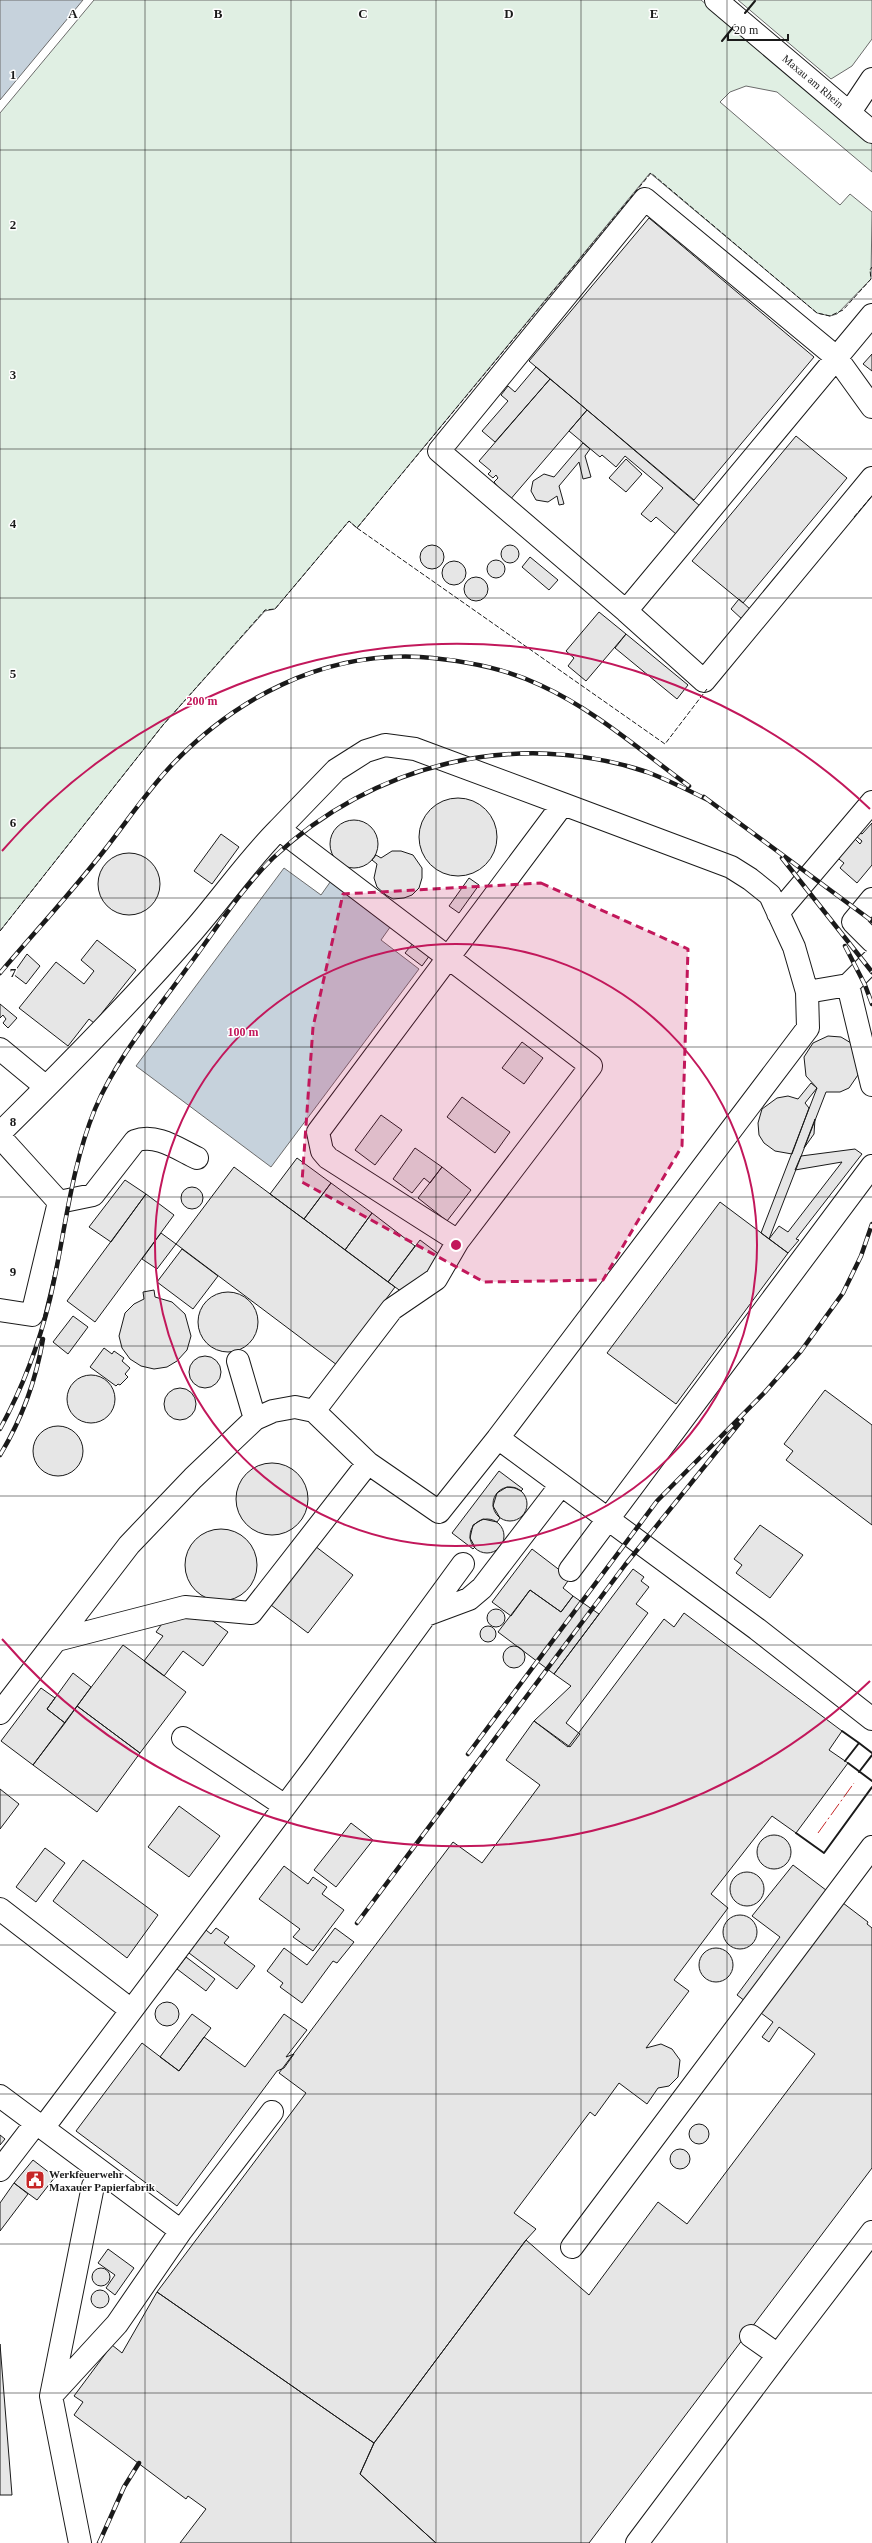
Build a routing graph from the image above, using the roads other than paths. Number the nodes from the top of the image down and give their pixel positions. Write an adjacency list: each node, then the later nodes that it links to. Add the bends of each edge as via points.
1 (716, 0): 3 (lane, Maxau am Rhein)
2 (872, 80): 3 (lane)
3 (850, 112): 4 (lane, Maxau am Rhein)
4 (872, 132)
5 (872, 315): 6 (lane)
6 (836, 357): 7 (lane); 9 (lane); 9 (lane, via 644,199 438,451)
7 (872, 407)
8 (872, 478): 9 (lane, via 704,681)
9 (626, 611)
10 (872, 802): 14 (lane)
11 (563, 804): 12 (lane, via 415,749 385,745 366,751 336,770); 14 (lane, via 731,867 770,895); 16 (lane)
12 (278, 829): 16 (lane); 22 (lane, via 252,857 193,931)
13 (872, 899): 15 (lane, via 853,922)
14 (778, 913): 19 (lane, via 794,947)
15 (872, 941)
16 (450, 956): 27 (lane, via 591,1066); 27 (lane, via 318,1132 322,1151 328,1158)
17 (872, 961): 18 (lane)
18 (848, 985): 19 (lane); 21 (lane)
19 (807, 992): 32 (lane, via 808,1028)
20 (0, 1049): 22 (lane)
21 (872, 1085)
22 (46, 1087): 23 (lane)
23 (1, 1139): 26 (lane)
24 (197, 1158): 26 (lane, via 154,1139 142,1138 135,1141 92,1195)
25 (872, 1166): 35 (lane)
26 (60, 1202): 28 (lane, via 32,1315)
27 (458, 1241): 30 (lane, via 436,1279 392,1309)
28 (0, 1310)
29 (238, 1361): 31 (lane)
30 (314, 1411): 31 (lane, via 295,1407 273,1411); 33 (lane)
31 (255, 1419): 39 (lane, via 193,1478 129,1545)
32 (498, 1438): 33 (lane, via 439,1512); 34 (lane)
33 (368, 1464): 39 (lane, via 251,1613 185,1607)
34 (561, 1485): 35 (lane); 38 (lane, via 482,1588 469,1599)
35 (608, 1519): 37 (lane); 41 (lane, via 757,1628)
36 (464, 1564): 38 (lane)
37 (570, 1570)
38 (426, 1615): 43 (lane)
39 (57, 1640): 40 (lane)
40 (0, 1713)
41 (872, 1719)
42 (183, 1738): 43 (lane)
43 (285, 1806): 46 (lane)
44 (872, 1846): 54 (lane)
45 (0, 1909): 46 (lane)
46 (131, 2010): 49 (lane)
47 (0, 2096): 49 (lane)
48 (272, 2112): 52 (lane)
49 (39, 2125): 50 (lane); 51 (lane)
50 (0, 2170)
51 (102, 2172): 52 (lane); 57 (lane, via 93,2186)
52 (181, 2232): 57 (lane, via 117,2324)
53 (872, 2232): 56 (lane)
54 (572, 2247)
55 (751, 2336): 56 (lane)
56 (778, 2355): 59 (lane)
57 (51, 2396): 58 (lane)
58 (80, 2543)
59 (637, 2543)

